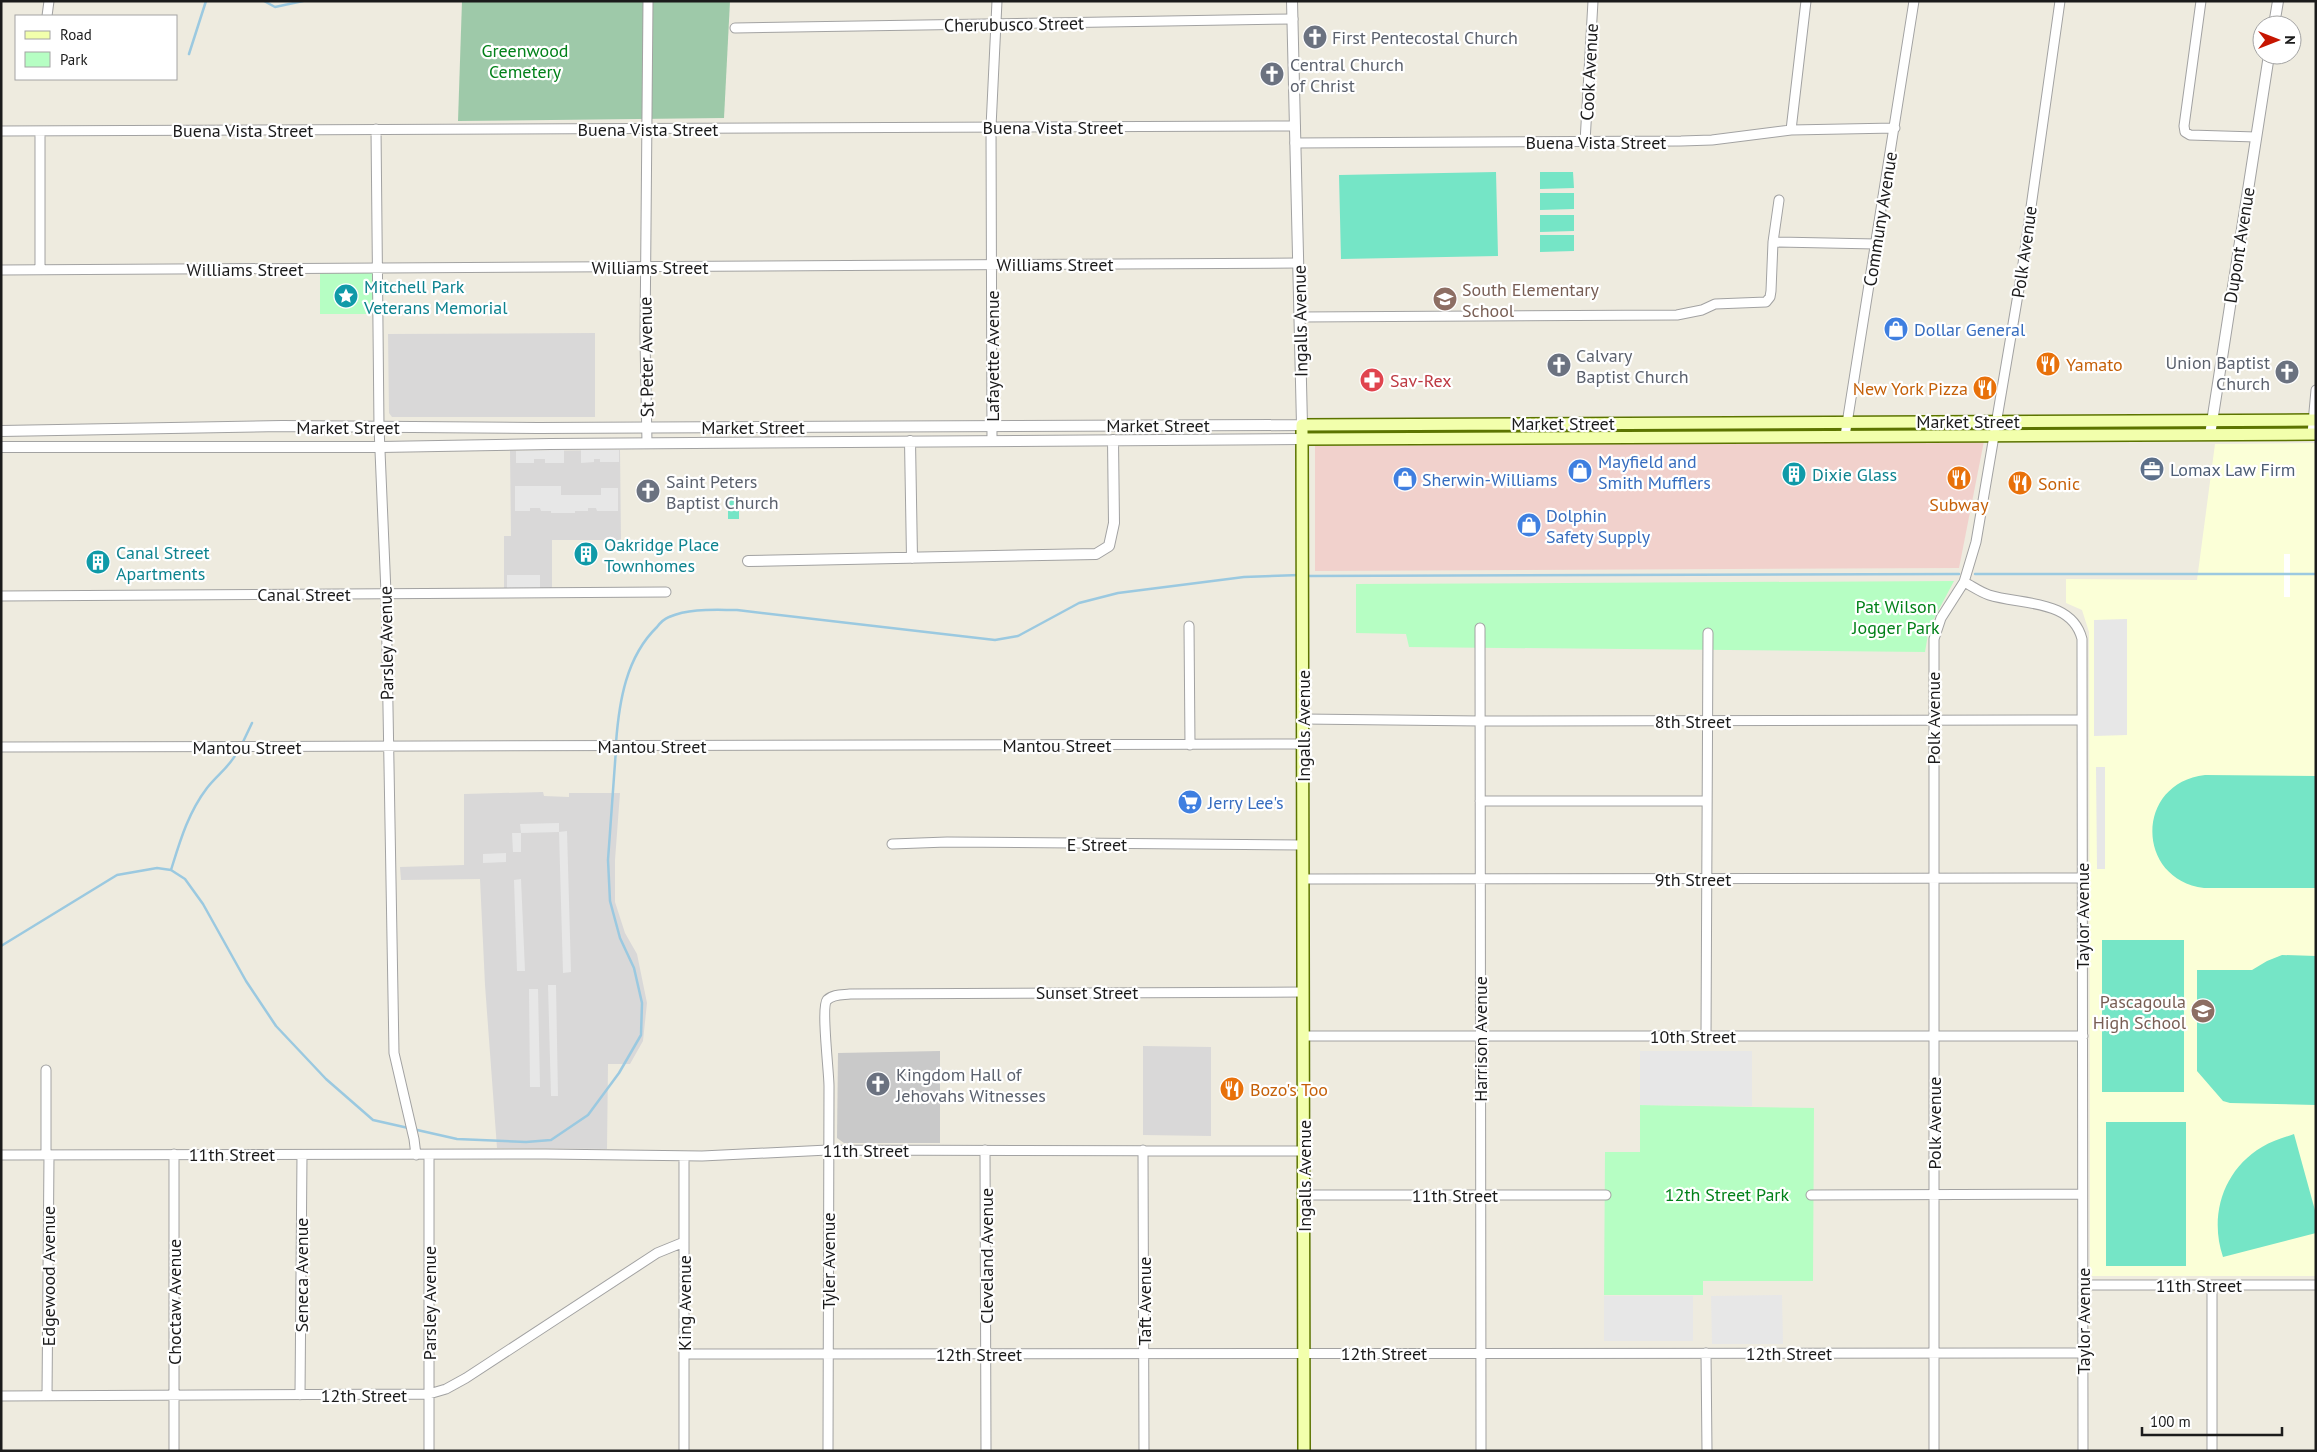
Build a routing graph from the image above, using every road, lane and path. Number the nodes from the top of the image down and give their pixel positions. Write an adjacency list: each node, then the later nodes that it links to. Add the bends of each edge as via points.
1 (49, 1): 11 (street)
2 (648, 1): 21 (street, St Peter Avenue)
3 (997, 1): 14 (street, Lafayette Avenue)
4 (1292, 1): 13 (street, Ingalls Avenue)
5 (1593, 1): 26 (street, Cook Avenue)
6 (1806, 1): 22 (street)
7 (1914, 1): 19 (street, Communy Avenue)
8 (2060, 1): 41 (street, Polk Avenue)
9 (2201, 1): 25 (street, via 2184,129 2190,136)
10 (2278, 1): 12 (street)
11 (47, 15)
12 (2276, 15)
13 (1292, 19): 14 (street, Cherubusco Street); 17 (street, Ingalls Avenue)
14 (996, 24): 15 (street, Cherubusco Street); 18 (street, Lafayette Avenue)
15 (735, 28)
16 (2267, 65): 25 (street, Dupont Avenue)
17 (1295, 126): 18 (street, Buena Vista Street); 27 (street, Ingalls Avenue)
18 (991, 127): 21 (street, Buena Vista Street); 32 (street, Lafayette Avenue)
19 (1895, 128): 22 (street, Buena Vista Street); 30 (street, Communy Avenue)
20 (376, 129): 21 (street, Buena Vista Street); 24 (street, Buena Vista Street); 34 (street, Parsley Avenue)
21 (646, 129): 33 (street, St Peter Avenue)
22 (1791, 130): 26 (street, Buena Vista Street, via 1712,140)
23 (1, 131): 24 (street, Buena Vista Street)
24 (40, 131): 36 (street)
25 (2256, 137): 39 (street, Dupont Avenue)
26 (1585, 142): 27 (street, Buena Vista Street)
27 (1296, 143): 31 (street, Ingalls Avenue)
28 (1779, 200): 29 (street)
29 (1773, 242): 30 (street); 37 (street, via 1771,291 1766,302 1721,303 1677,315)
30 (1876, 244): 42 (street, Communy Avenue)
31 (1298, 263): 32 (street, Williams Street); 37 (street, Ingalls Avenue)
32 (992, 265): 33 (street, Williams Street); 44 (street, Lafayette Avenue)
33 (646, 267): 34 (street, Williams Street); 46 (street, St Peter Avenue)
34 (378, 268): 36 (street, Williams Street); 45 (street, Parsley Avenue)
35 (1, 270): 36 (street, Williams Street)
36 (40, 270)
37 (1300, 317): 43 (street, Ingalls Avenue)
38 (2316, 390): 40 (street)
39 (2212, 420): 40 (main road, Market Street); 41 (main road, Market Street); 50 (street, Dupont Avenue)
40 (2314, 420): 48 (street)
41 (1997, 421): 42 (main road, Market Street); 49 (street, Polk Avenue)
42 (1848, 422): 43 (main road, Market Street); 51 (street, Communy Avenue)
43 (1302, 424): 44 (street, Market Street); 52 (main road, Ingalls Avenue)
44 (992, 426): 46 (street, Market Street); 54 (street, Lafayette Avenue)
45 (379, 427): 46 (street, Market Street); 47 (street, Market Street); 58 (street, Parsley Avenue)
46 (647, 428): 56 (street, St Peter Avenue)
47 (1, 431)
48 (2314, 434): 50 (main road, Market Street)
49 (1994, 435): 50 (main road, Market Street); 51 (main road, Market Street); 61 (street, Polk Avenue, via 1976,542)
50 (2210, 435)
51 (1845, 436): 52 (main road, Market Street)
52 (1302, 439): 53 (street, Market Street); 68 (main road, Ingalls Avenue)
53 (1113, 440): 54 (street, Market Street); 59 (street, via 1114,523 1109,546 1096,554)
54 (992, 441): 55 (street, Market Street)
55 (910, 442): 56 (street, Market Street); 59 (street)
56 (648, 443): 58 (street, Market Street)
57 (1, 447): 58 (street, Market Street)
58 (381, 447): 63 (street, Parsley Avenue)
59 (912, 558): 60 (street)
60 (748, 561)
61 (1964, 582): 69 (street, Polk Avenue, via 1936,630 1932,653); 70 (street, Taylor Avenue, via 1988,595 2059,610 2072,620 2080,631 2083,645)
62 (666, 592): 63 (street, Canal Street)
63 (386, 594): 64 (street, Canal Street); 75 (street, Parsley Avenue)
64 (1, 596)
65 (1189, 626): 74 (street)
66 (1480, 628): 71 (street, Harrison Avenue)
67 (1708, 633): 72 (street)
68 (1303, 719): 71 (street, 8th Street); 73 (main road, Ingalls Avenue)
69 (1933, 720): 70 (street, 8th Street); 72 (street, 8th Street); 81 (street, Polk Avenue)
70 (2082, 720): 82 (street, Taylor Avenue)
71 (1480, 721): 72 (street, 8th Street); 77 (street, Harrison Avenue)
72 (1706, 721): 78 (street)
73 (1303, 744): 74 (street, Mantou Street); 80 (main road, Ingalls Avenue)
74 (1190, 745): 75 (street, Mantou Street)
75 (389, 746): 76 (street, Mantou Street); 99 (street, Parsley Avenue, via 394,1053)
76 (1, 747)
77 (1480, 801): 78 (street); 84 (street, Harrison Avenue)
78 (1706, 801): 85 (street)
79 (892, 844): 80 (street, E Street)
80 (1303, 845): 83 (main road, Ingalls Avenue)
81 (1933, 878): 82 (street, 9th Street); 85 (street, 9th Street); 89 (street, Polk Avenue)
82 (2082, 878): 90 (street, Taylor Avenue)
83 (1303, 879): 84 (street, 9th Street); 86 (main road, Ingalls Avenue)
84 (1480, 879): 85 (street, 9th Street); 91 (street, Harrison Avenue)
85 (1706, 879): 88 (street)
86 (1303, 992): 87 (main road, Ingalls Avenue); 93 (street, Sunset Street, via 834,996 826,1002 824,1021)
87 (1303, 1036): 91 (street, 10th Street); 97 (main road, Ingalls Avenue)
88 (1706, 1036): 89 (street, 10th Street); 91 (street, 10th Street)
89 (1933, 1036): 90 (street, 10th Street); 105 (street, Polk Avenue)
90 (2082, 1036): 106 (street, Taylor Avenue)
91 (1480, 1037): 108 (street, Harrison Avenue)
92 (46, 1070): 101 (street, Edgewood Avenue)
93 (829, 1072): 94 (street, Tyler Avenue)
94 (828, 1150): 95 (street, 11th Street); 104 (street, 11th Street); 120 (street, Tyler Avenue)
95 (986, 1150): 96 (street, 11th Street); 121 (street, Cleveland Avenue)
96 (1143, 1150): 97 (street, 11th Street); 122 (street, Taft Avenue)
97 (1304, 1151): 107 (main road, Ingalls Avenue)
98 (174, 1154): 101 (street, 11th Street); 102 (street, 11th Street); 125 (street, Choctaw Avenue)
99 (416, 1154): 102 (street, 11th Street); 103 (street, 11th Street)
100 (1, 1155): 101 (street, 11th Street)
101 (48, 1155): 128 (street, Edgewood Avenue)
102 (302, 1155): 126 (street, Seneca Avenue)
103 (429, 1155): 104 (street, 11th Street, via 546,1150); 124 (street, Parsley Avenue)
104 (684, 1156): 111 (street, King Avenue)
105 (1934, 1194): 106 (street); 110 (street); 118 (street, Polk Avenue)
106 (2082, 1194): 112 (street, Taylor Avenue)
107 (1304, 1195): 108 (street, 11th Street); 123 (main road, Ingalls Avenue)
108 (1480, 1195): 109 (street, 11th Street); 116 (street, Harrison Avenue)
109 (1606, 1195)
110 (1812, 1195)
111 (684, 1242): 119 (street, King Avenue); 124 (street, 12th Street, via 657,1253 466,1378)
112 (2083, 1285): 113 (street, 11th Street); 115 (street, Taylor Avenue)
113 (2212, 1285): 114 (street, 11th Street); 140 (street)
114 (2316, 1285)
115 (2083, 1352): 118 (street, 12th Street); 139 (street, Taylor Avenue)
116 (1481, 1353): 117 (street, 12th Street); 123 (street, 12th Street); 136 (street, Harrison Avenue)
117 (1706, 1353): 118 (street, 12th Street); 137 (street)
118 (1934, 1353): 138 (street, Polk Avenue)
119 (684, 1354): 120 (street, 12th Street); 131 (street, King Avenue)
120 (828, 1354): 121 (street, 12th Street); 132 (street, Tyler Avenue)
121 (986, 1354): 122 (street, 12th Street); 133 (street, Cleveland Avenue)
122 (1144, 1354): 123 (street, 12th Street); 134 (street, Taft Avenue)
123 (1304, 1354): 135 (main road, Ingalls Avenue)
124 (429, 1394): 126 (street, 12th Street); 130 (street, Parsley Avenue)
125 (174, 1395): 126 (street, 12th Street); 128 (street, 12th Street); 129 (street, Choctaw Avenue)
126 (300, 1395)
127 (1, 1396): 128 (street, 12th Street)
128 (47, 1396)
129 (174, 1451)
130 (429, 1451)
131 (684, 1451)
132 (828, 1451)
133 (986, 1451)
134 (1144, 1451)
135 (1304, 1451)
136 (1481, 1451)
137 (1707, 1451)
138 (1934, 1451)
139 (2083, 1451)
140 (2212, 1451)

